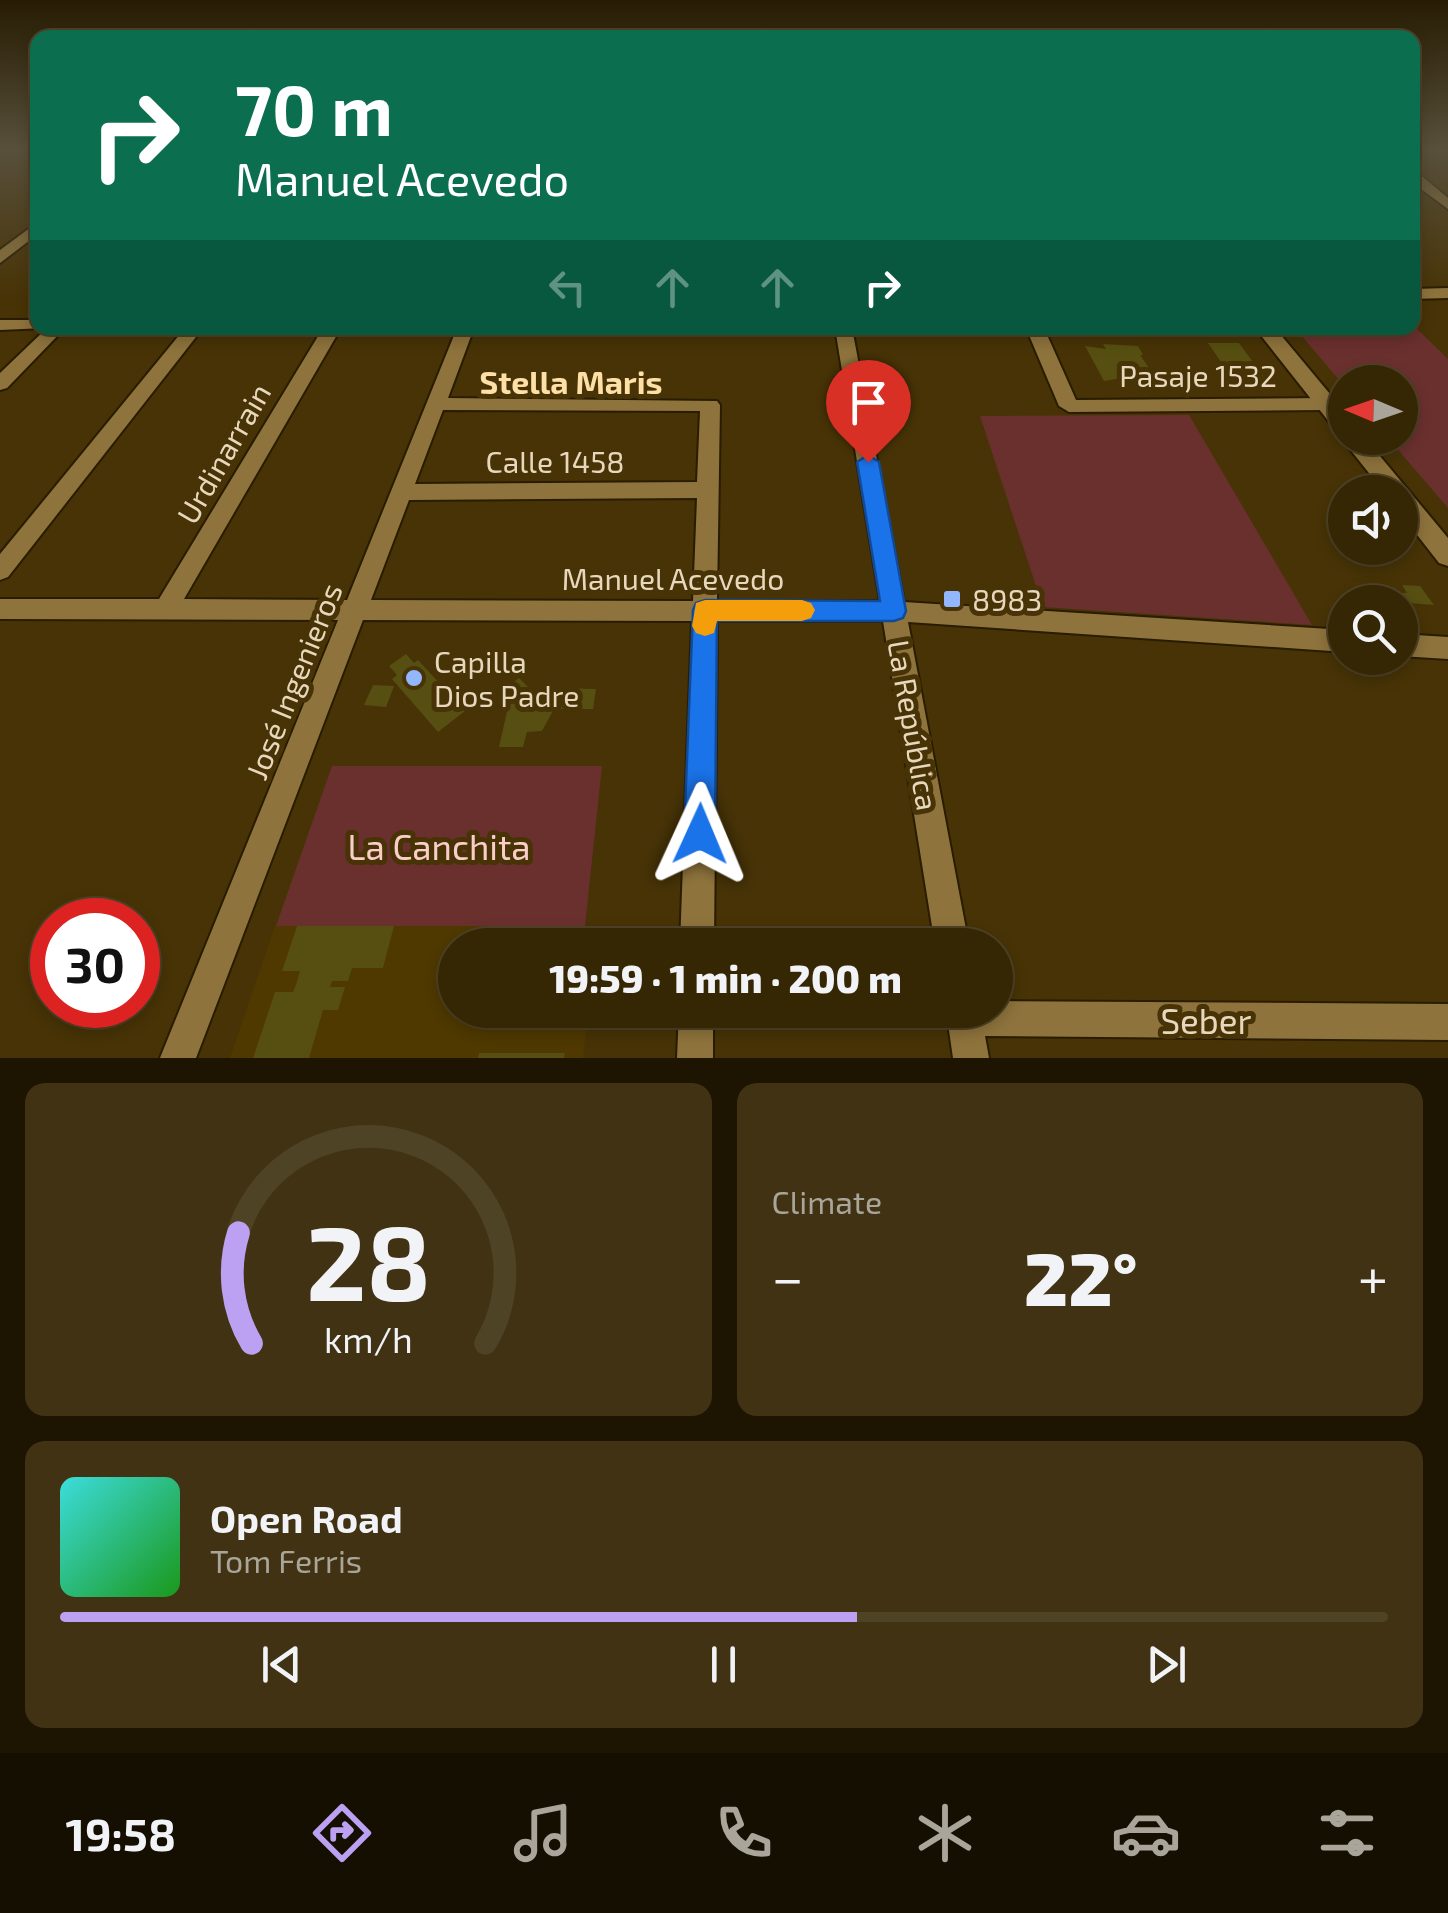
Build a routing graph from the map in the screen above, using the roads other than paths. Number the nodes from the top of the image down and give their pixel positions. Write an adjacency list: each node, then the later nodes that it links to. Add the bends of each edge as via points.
1 (30, 232): 3 (street)
2 (30, 250): 3 (street)
3 (3, 252)
4 (1448, 293): 5 (street)
5 (1420, 294)
6 (0, 325): 7 (street)
7 (30, 325)
8 (49, 335): 15 (street)
9 (188, 335): 25 (street)
10 (328, 335): 27 (street, Urdinarrain)
11 (463, 335): 16 (street, José Ingenieros)
12 (845, 335): 30 (street, La República)
13 (1038, 335): 17 (street, Pasaje 1532, via 1069,406)
14 (1271, 335): 17 (main road)
15 (0, 384)
16 (436, 404): 21 (street, via 710,405); 22 (street, José Ingenieros)
17 (1326, 404): 18 (main road)
18 (1328, 407)
19 (1367, 455): 20 (main road)
20 (1383, 475)
21 (708, 490): 22 (street, Calle 1458); 29 (street)
22 (402, 492): 28 (street, José Ingenieros)
23 (1418, 519): 24 (main road)
24 (1448, 556)
25 (0, 571)
26 (0, 609): 27 (street, Manuel Acevedo)
27 (166, 609): 28 (street, Manuel Acevedo)
28 (356, 610): 29 (street, Manuel Acevedo); 40 (street, José Ingenieros)
29 (705, 610): 30 (street, Manuel Acevedo); 34 (street)
30 (894, 611): 31 (street, Manuel Acevedo); 35 (street, La República)
31 (1328, 640)
32 (1418, 646): 33 (street)
33 (1448, 648)
34 (697, 928)
35 (949, 928)
36 (1013, 1015): 37 (street, Seber)
37 (1448, 1022)
38 (696, 1028): 41 (street)
39 (966, 1028): 42 (street)
40 (178, 1058)
41 (695, 1058)
42 (971, 1058)

